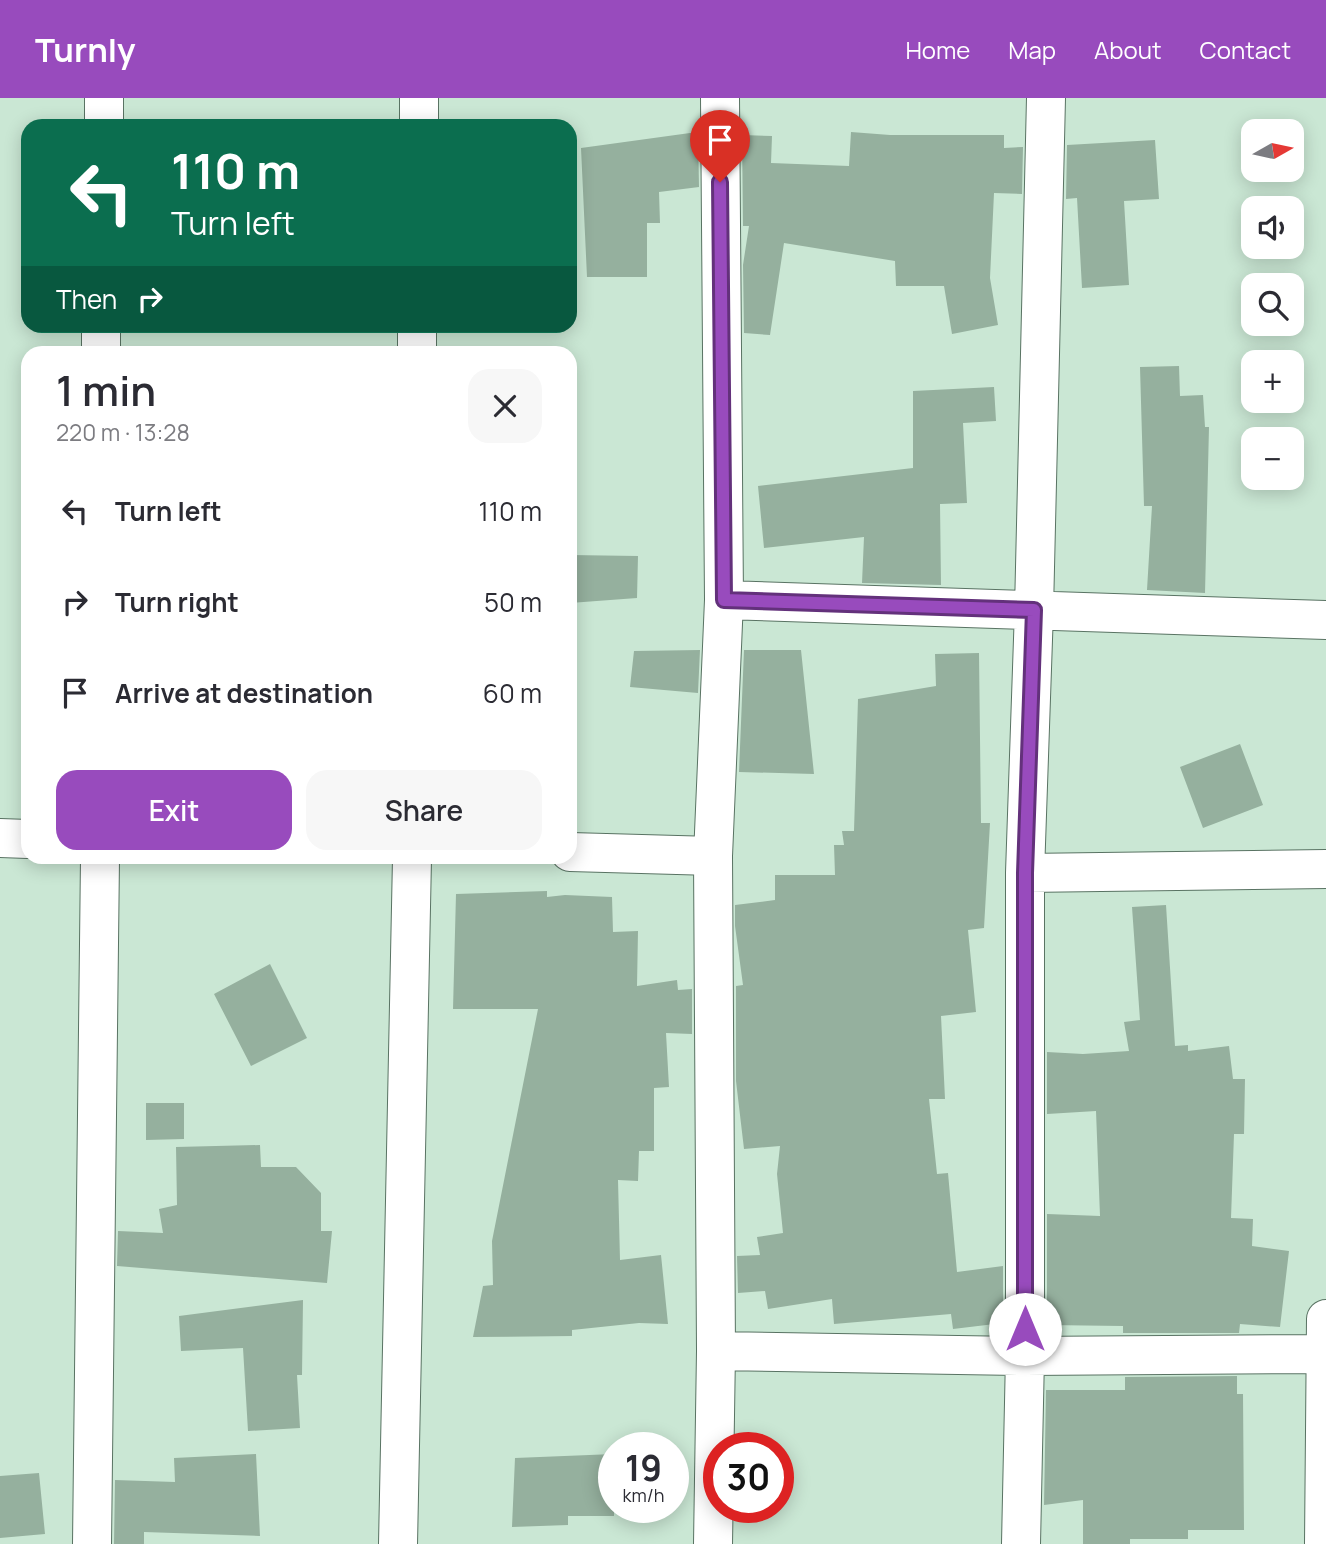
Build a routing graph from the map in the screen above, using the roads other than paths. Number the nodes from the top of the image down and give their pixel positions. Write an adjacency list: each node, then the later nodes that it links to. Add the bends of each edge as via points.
1 (104, 98): 5 (street)
2 (419, 98): 6 (street)
3 (720, 98): 7 (street)
4 (1046, 98): 8 (street)
5 (104, 119)
6 (419, 119)
7 (724, 600): 8 (street); 13 (street)
8 (1034, 610): 9 (street); 17 (street)
9 (1326, 620)
10 (0, 838): 11 (street)
11 (21, 839)
12 (577, 852): 13 (street)
13 (713, 856): 19 (street)
14 (100, 864): 22 (street)
15 (412, 864): 23 (street)
16 (1326, 869): 17 (street)
17 (1025, 873): 21 (street)
18 (1326, 1319): 20 (street)
19 (716, 1351): 21 (street); 24 (street)
20 (1325, 1354): 21 (street); 26 (street)
21 (1025, 1356): 25 (street)
22 (92, 1544)
23 (398, 1544)
24 (713, 1544)
25 (1021, 1544)
26 (1324, 1544)

